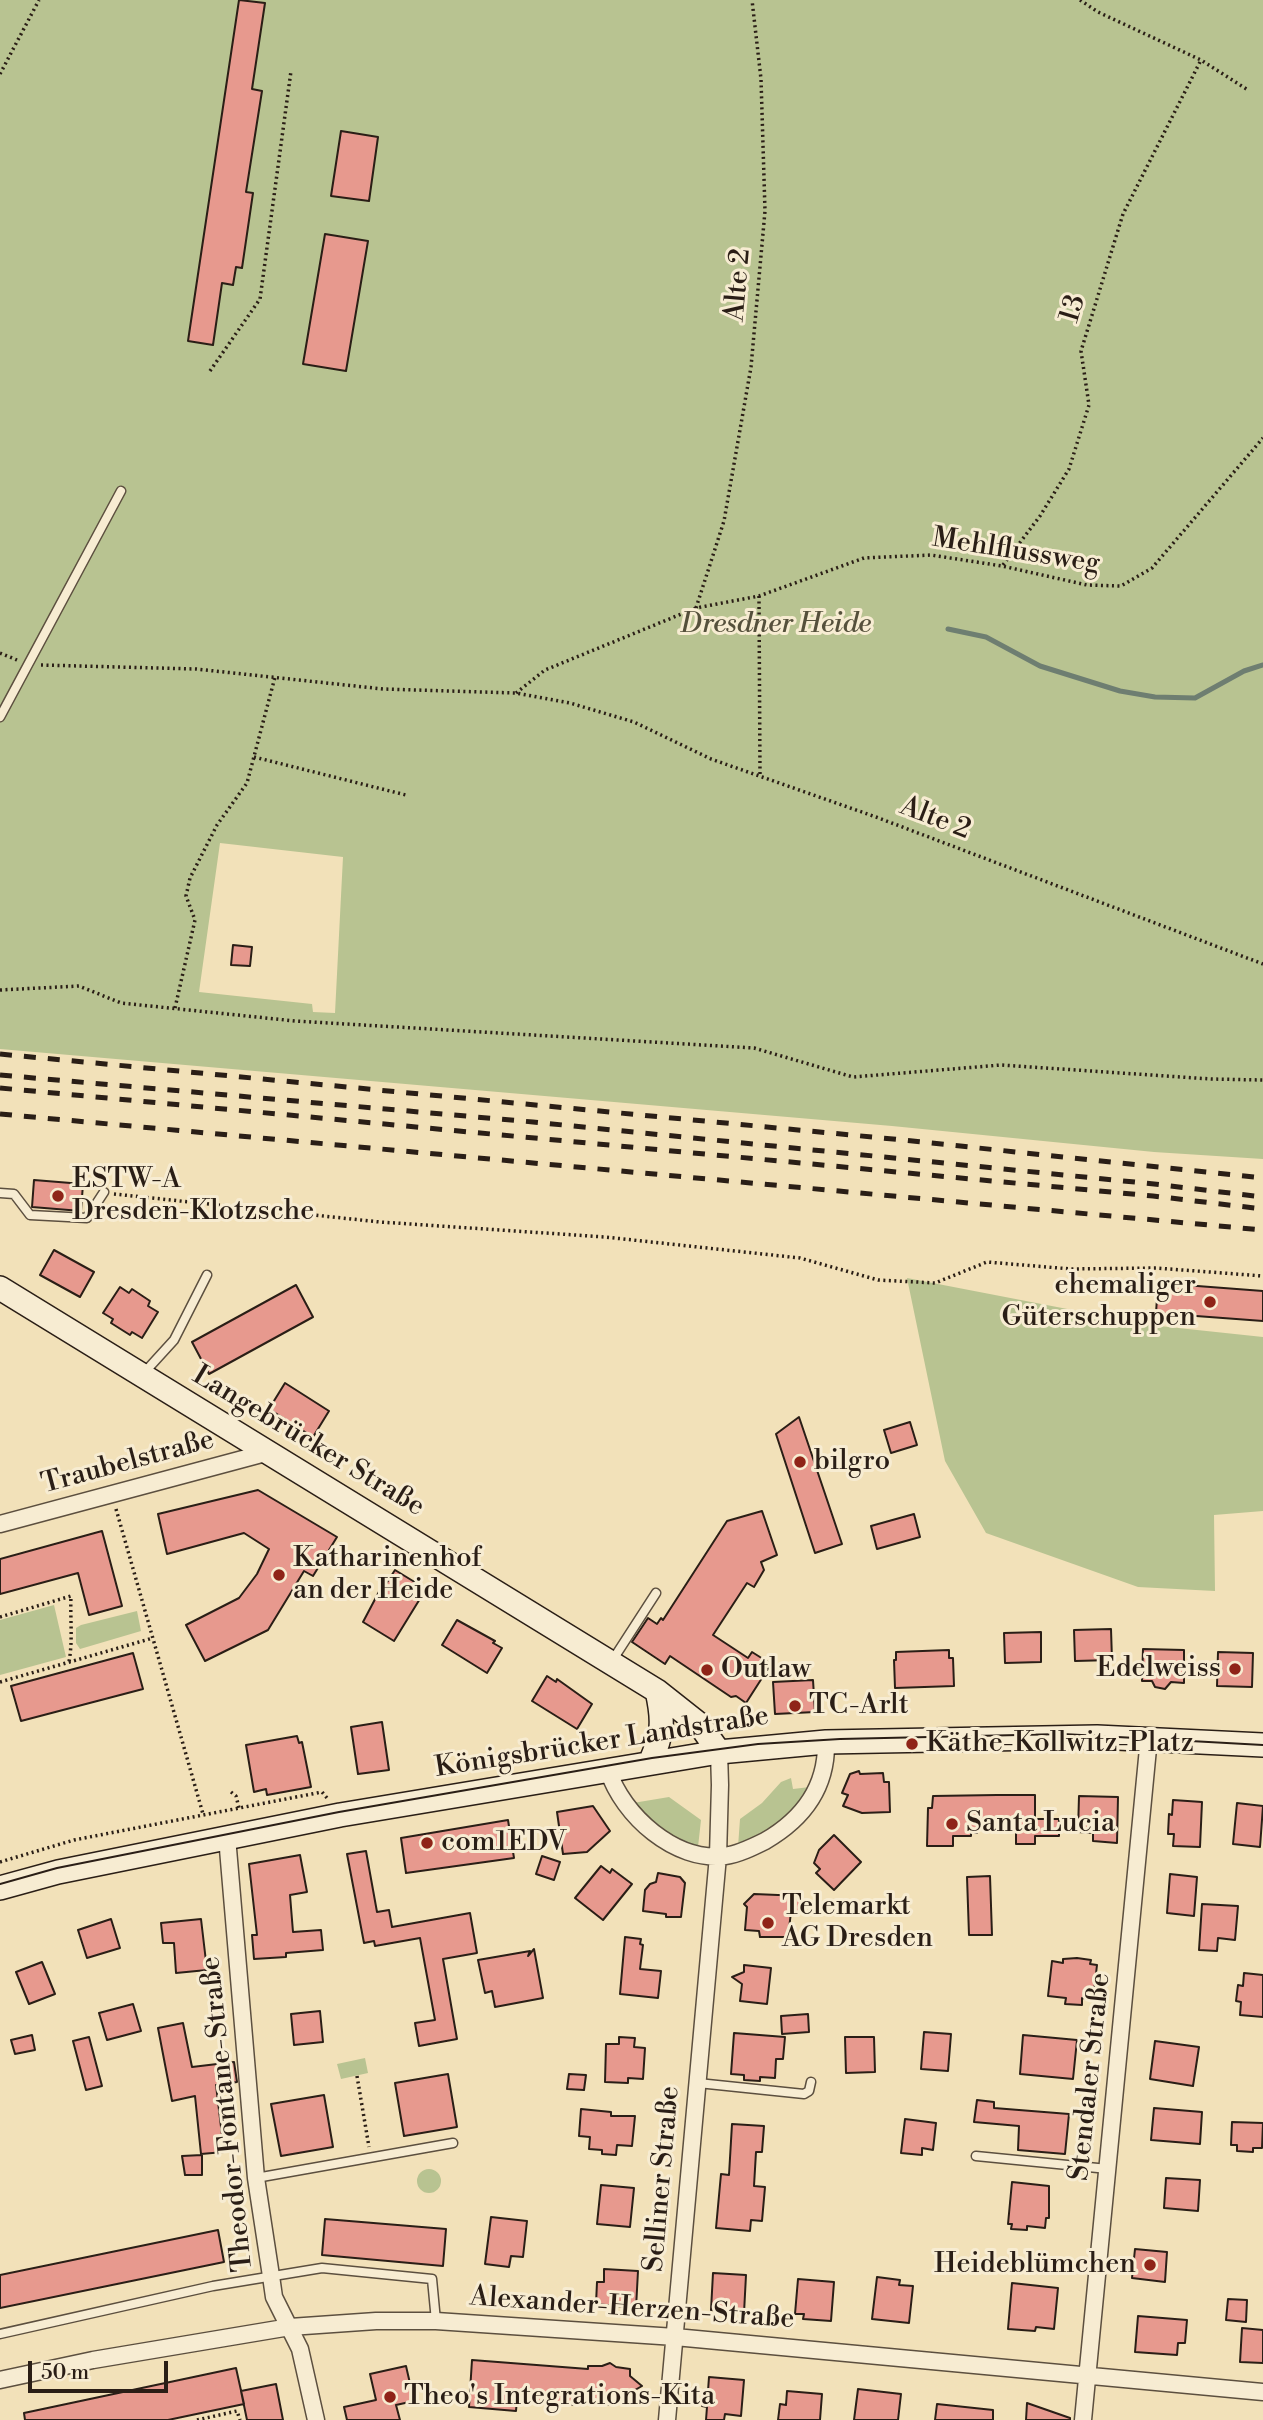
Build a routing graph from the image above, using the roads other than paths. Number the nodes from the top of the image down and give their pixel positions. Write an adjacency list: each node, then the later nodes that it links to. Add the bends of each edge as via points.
1 (121, 491): 2 (lane)
2 (0, 717)
3 (104, 1192): 4 (lane, via 87,1218 30,1215 14,1194)
4 (0, 1193)
5 (207, 1275): 7 (lane, via 174,1340)
6 (0, 1288): 7 (main road, Langebrücker Straße)
7 (142, 1375): 8 (main road, Langebrücker Straße)
8 (268, 1452): 9 (street, Traubelstraße); 11 (main road, Langebrücker Straße)
9 (0, 1524)
10 (656, 1592): 11 (lane)
11 (611, 1662): 12 (main road, Langebrücker Straße)
12 (657, 1691): 16 (main road, Langebrücker Straße, via 700,1725); 17 (main road, via 663,1723)
13 (1150, 1738): 14 (main road, Königsbrücker Landstraße); 15 (main road, Königsbrücker Landstraße); 26 (street, Stendaler Straße)
14 (826, 1742): 16 (main road, Königsbrücker Landstraße); 20 (street, via 821,1783 801,1814 756,1846 734,1854)
15 (1263, 1745)
16 (719, 1752): 17 (main road, Königsbrücker Landstraße); 20 (street)
17 (650, 1763): 18 (main road, Königsbrücker Landstraße)
18 (608, 1770): 19 (main road, Königsbrücker Landstraße); 20 (street, via 629,1808 652,1832 686,1850)
19 (227, 1837): 21 (main road, Königsbrücker Landstraße); 27 (street, Theodor-Fontane-Straße)
20 (718, 1850): 23 (street, Selliner Straße)
21 (0, 1888)
22 (811, 2082): 23 (lane, via 804,2094)
23 (698, 2083): 32 (street, Selliner Straße)
24 (453, 2143): 27 (lane)
25 (976, 2157): 26 (lane)
26 (1108, 2169): 33 (street, Stendaler Straße)
27 (256, 2178): 28 (street, Theodor-Fontane-Straße)
28 (271, 2276): 29 (lane, via 322,2268 432,2279); 30 (street, Theodor-Fontane-Straße, via 274,2297); 31 (lane)
29 (436, 2321): 30 (street, Alexander-Herzen-Straße); 32 (street, Alexander-Herzen-Straße)
30 (290, 2327): 34 (street, Alexander-Herzen-Straße); 36 (street, Theodor-Fontane-Straße, via 300,2349)
31 (0, 2334)
32 (675, 2337): 33 (street, Alexander-Herzen-Straße); 37 (street, Selliner Straße)
33 (1088, 2375): 35 (street, Alexander-Herzen-Straße); 38 (street, Stendaler Straße)
34 (0, 2380)
35 (1263, 2392)
36 (316, 2420)
37 (667, 2420)
38 (1083, 2420)

